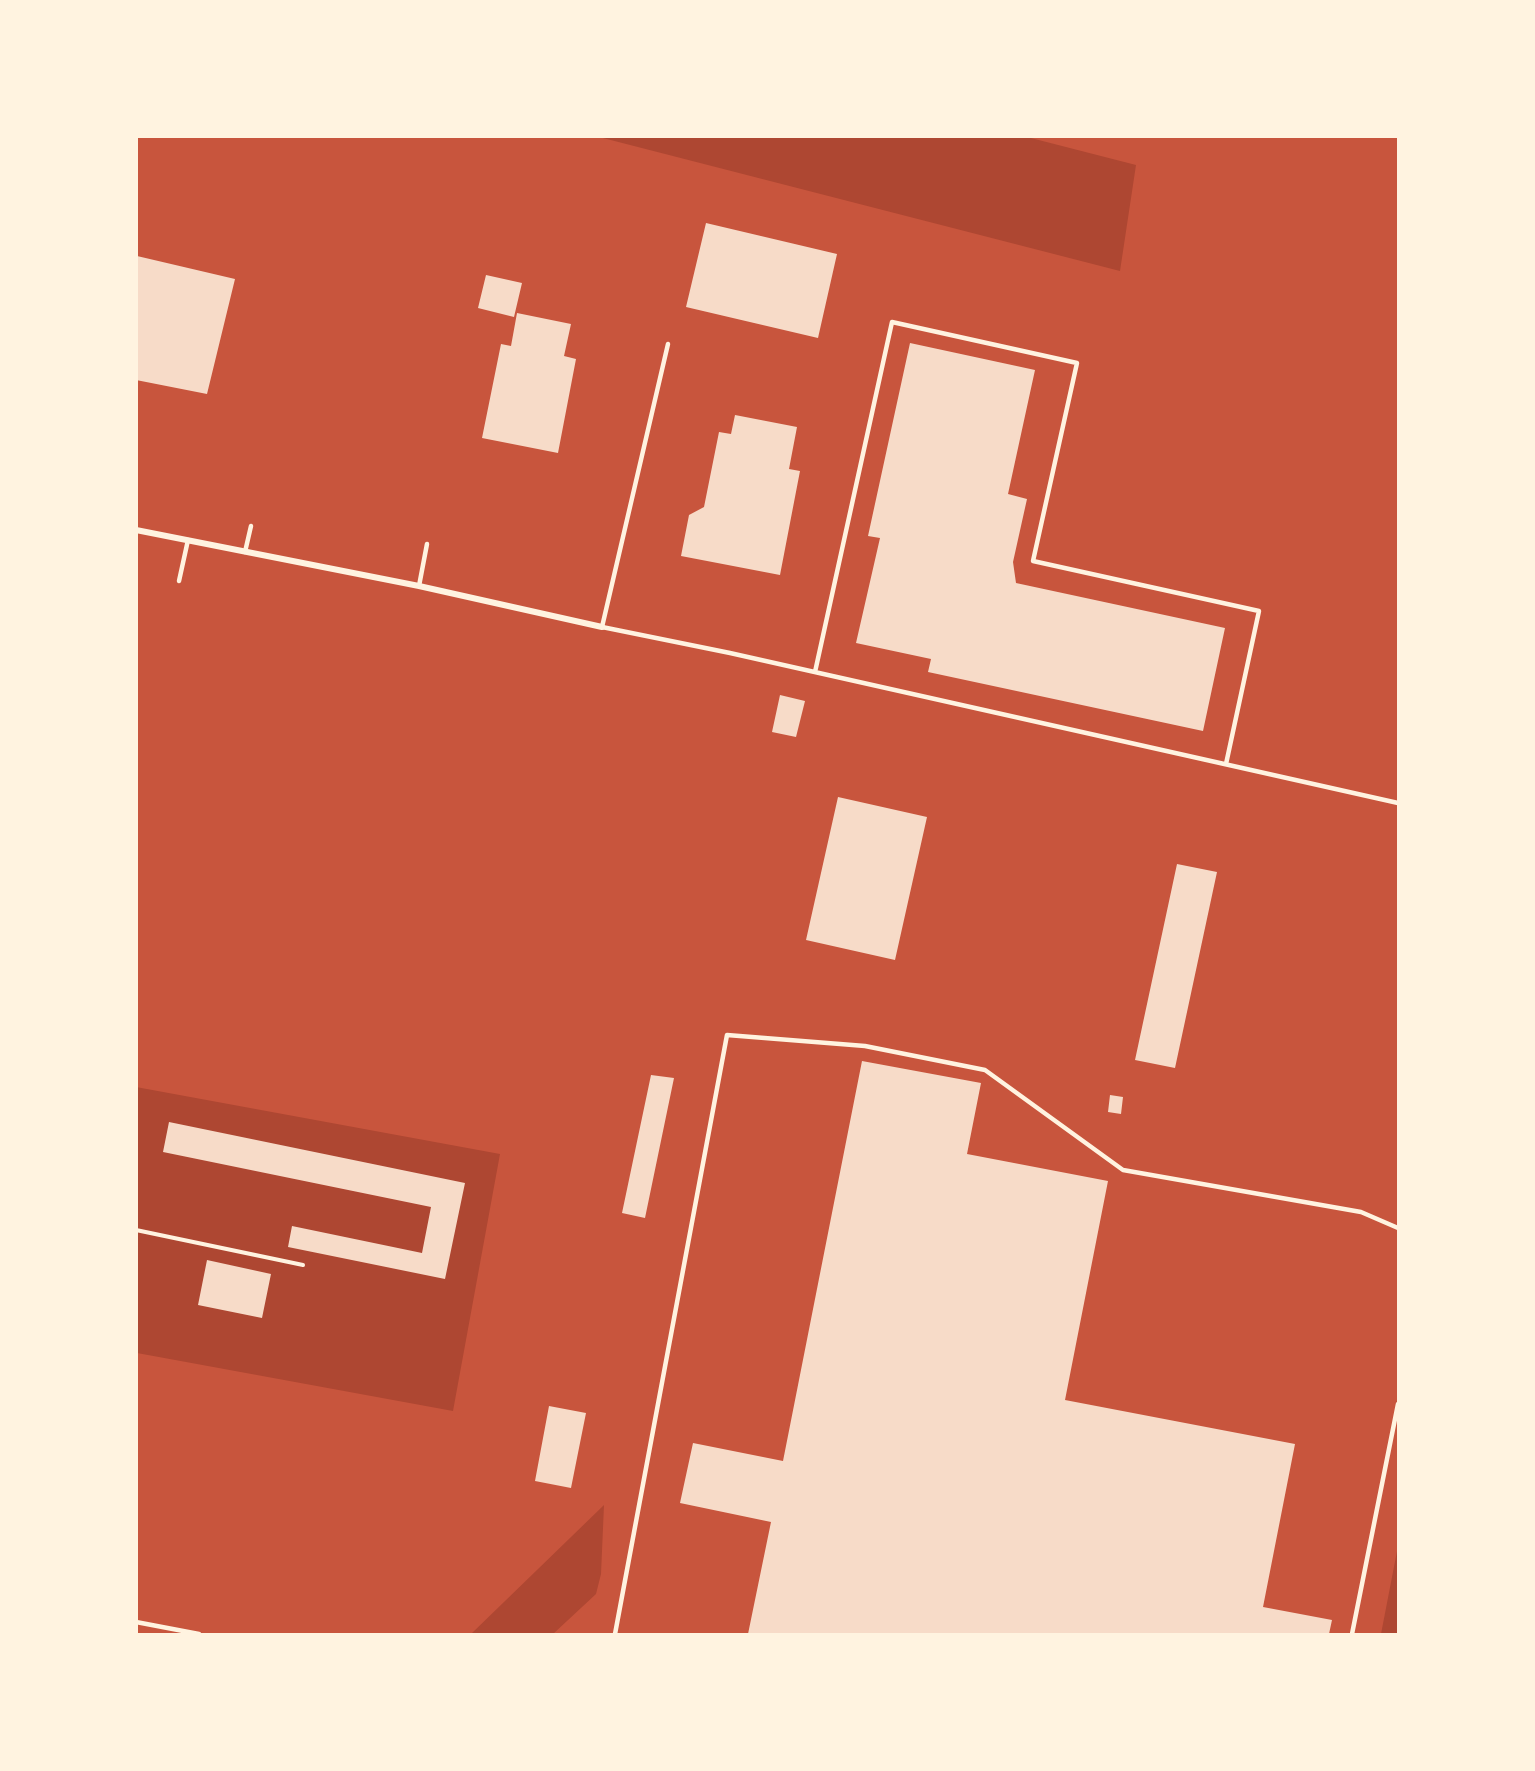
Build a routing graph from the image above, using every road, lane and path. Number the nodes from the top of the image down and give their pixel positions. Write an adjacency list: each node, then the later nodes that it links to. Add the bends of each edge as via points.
1 (668, 344): 9 (lane)
2 (251, 526): 6 (lane)
3 (136, 530): 4 (street)
4 (188, 540): 6 (street); 7 (lane)
5 (427, 544): 8 (lane)
6 (245, 552): 8 (street)
7 (179, 580)
8 (419, 586): 9 (street)
9 (602, 627): 10 (lane)
10 (815, 672): 11 (lane); 11 (lane, via 892,322 1077,363 1033,561 1259,611)
11 (1226, 764): 12 (lane)
12 (1398, 803)
13 (1398, 1228): 19 (lane, via 1360,1212 1123,1170 985,1070 865,1046 727,1035)
14 (136, 1230): 15 (path)
15 (303, 1265)
16 (1398, 1404): 20 (lane)
17 (136, 1622): 18 (lane)
18 (199, 1635)
19 (615, 1635)
20 (1352, 1635)

